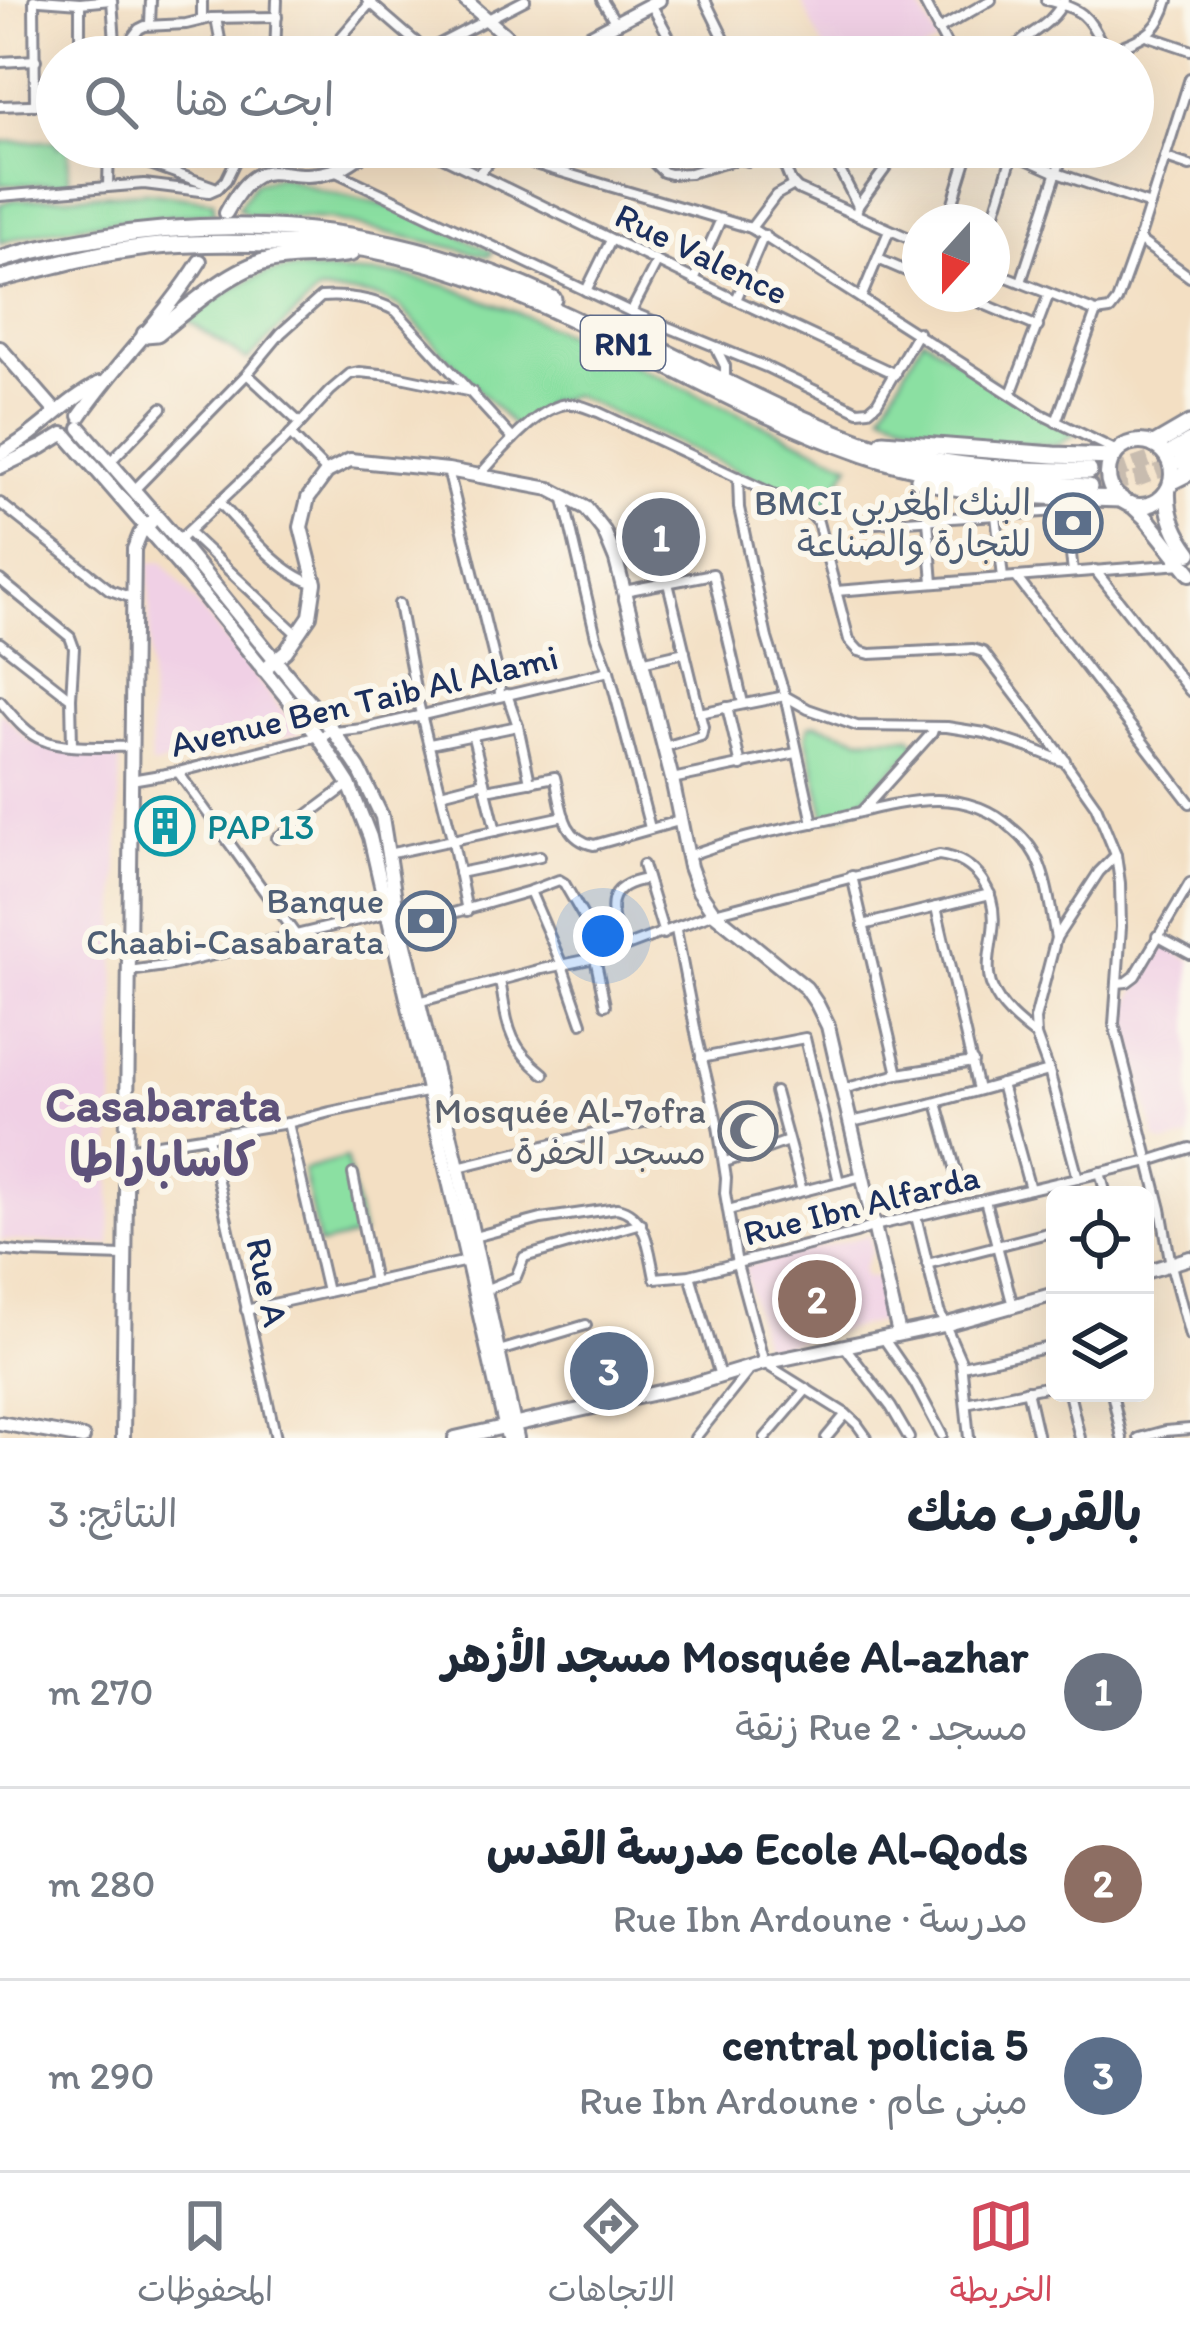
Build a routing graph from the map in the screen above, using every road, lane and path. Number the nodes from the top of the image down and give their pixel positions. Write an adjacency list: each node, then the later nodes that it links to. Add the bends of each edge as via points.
1 (37, 0): 18 (street); 26 (street)
2 (111, 0): 18 (street); 28 (street)
3 (152, 0): 24 (street)
4 (202, 0): 22 (street)
5 (277, 0): 19 (street)
6 (465, 0): 21 (street)
7 (476, 0): 21 (street)
8 (525, 0): 21 (street)
9 (602, 0): 23 (street)
10 (705, 0): 38 (street)
11 (922, 0): 25 (street)
12 (991, 0): 25 (street)
13 (1046, 0): 17 (street)
14 (1168, 0): 42 (street)
15 (370, 1): 32 (street); 33 (street)
16 (655, 2): 23 (street); 37 (street)
17 (1064, 2): 40 (street); 41 (street, via 1083,13)
18 (80, 3): 27 (street)
19 (277, 17): 20 (street); 31 (street)
20 (216, 18): 22 (street); 30 (street)
21 (490, 18): 34 (street); 35 (street)
22 (202, 20): 24 (street)
23 (616, 23): 36 (street)
24 (150, 24): 29 (street)
25 (938, 30): 39 (street)
26 (36, 36)
27 (80, 36)
28 (115, 36)
29 (133, 36)
30 (219, 36)
31 (276, 36)
32 (342, 36)
33 (409, 36)
34 (455, 36)
35 (509, 36)
36 (591, 36)
37 (670, 36)
38 (723, 36)
39 (941, 36)
40 (1029, 36)
41 (1094, 36)
42 (1149, 36)
43 (1154, 38): 44 (street)
44 (1190, 50)
45 (36, 60): 46 (street); 48 (street)
46 (0, 62)
47 (1190, 81): 50 (street)
48 (34, 105): 49 (street)
49 (0, 106)
50 (1166, 158): 51 (street); 77 (street)
51 (1190, 166)
52 (108, 168): 72 (street)
53 (161, 168): 73 (street)
54 (231, 168): 73 (street)
55 (337, 168): 68 (street)
56 (466, 168): 70 (street, Rue Valence)
57 (484, 168): 70 (street)
58 (549, 168): 80 (street)
59 (660, 168): 60 (street, via 682,175)
60 (706, 168)
61 (786, 168): 71 (street)
62 (837, 168): 78 (street)
63 (887, 168): 78 (street)
64 (964, 168): 75 (street)
65 (1006, 168): 76 (street)
66 (1047, 168): 69 (street)
67 (1059, 168): 69 (street)
68 (335, 171): 79 (street, via 255,175); 98 (street)
69 (1057, 173): 77 (street); 97 (street)
70 (478, 174): 85 (street, Rue Valence)
71 (794, 185): 78 (street); 81 (street)
72 (108, 186): 73 (street); 74 (street)
73 (218, 188)
74 (0, 196)
75 (953, 204)
76 (997, 204)
77 (1150, 205): 86 (street)
78 (857, 210): 82 (street)
79 (226, 213)
80 (721, 219): 81 (street); 96 (street)
81 (751, 228): 83 (street)
82 (889, 231): 84 (street); 88 (street)
83 (764, 235): 100 (street); 101 (street)
84 (902, 236)
85 (611, 240): 91 (street, Rue Valence); 98 (street)
86 (1139, 240): 93 (street); 104 (street, via 1115,306)
87 (372, 250): 95 (highway, RN1, via 181,244); 107 (highway, via 257,264); 128 (highway, RN1, via 512,292 796,428)
88 (878, 259): 92 (street); 100 (street)
89 (0, 260): 111 (highway, RN1, via 174,229 342,233 497,274)
90 (200, 261): 107 (street)
91 (657, 262): 96 (street, Rue Valence); 102 (street)
92 (902, 269)
93 (1190, 277)
94 (1010, 278): 97 (street)
95 (0, 279)
96 (694, 280): 101 (street, Rue Valence)
97 (1021, 282): 99 (street)
98 (586, 291): 102 (street)
99 (1049, 293): 104 (street); 105 (street)
100 (861, 298): 106 (street)
101 (736, 300): 113 (street, Rue Valence)
102 (631, 312): 108 (street)
103 (1003, 312): 105 (street)
104 (1096, 312): 120 (street)
105 (1038, 327): 117 (street)
106 (918, 332): 113 (street); 117 (street)
107 (145, 334): 115 (street)
108 (685, 334): 110 (street); 111 (street)
109 (0, 348): 119 (street)
110 (716, 348): 113 (street, via 858,410 874,407); 114 (street)
111 (675, 357): 114 (highway, RN1)
112 (247, 374): 116 (street, via 305,309 330,296 396,311); 121 (street); 140 (street)
113 (896, 374)
114 (725, 380): 128 (highway, RN1)
115 (103, 381): 119 (street); 123 (street)
116 (472, 392): 121 (street, via 358,372); 125 (street)
117 (1011, 394): 120 (street)
118 (162, 408): 132 (street)
119 (59, 412): 123 (street, via 53,425); 123 (street, via 76,410); 129 (street)
120 (1056, 422): 130 (street)
121 (300, 423): 124 (street)
122 (1190, 424): 127 (highway)
123 (72, 428): 132 (street); 133 (street); 147 (street)
124 (290, 434): 135 (street); 142 (street)
125 (513, 439): 136 (street); 137 (street, via 555,406 574,404)
126 (1190, 442): 131 (highway)
127 (1154, 445): 130 (main road, via 1135,442); 139 (main road, via 1169,460)
128 (865, 449): 130 (highway, via 901,442); 138 (highway, RN1, via 953,476); 143 (highway, via 887,468 945,486)
129 (0, 454)
130 (1115, 454): 143 (main road, via 1108,475)
131 (1184, 461): 139 (highway)
132 (110, 462): 140 (street)
133 (0, 466)
134 (448, 470): 135 (street, via 350,460); 136 (street); 171 (street)
135 (327, 472): 156 (street, via 302,515)
136 (477, 478): 141 (street)
137 (738, 478): 159 (street, via 813,515); 172 (street)
138 (1089, 479)
139 (1170, 485): 143 (main road, via 1156,502); 150 (main road, via 1168,506)
140 (134, 491): 147 (street)
141 (562, 494): 160 (street, via 604,531); 169 (street)
142 (219, 502): 149 (street); 156 (street, via 280,564)
143 (1125, 502): 150 (main road)
144 (0, 503): 161 (street, via 110,590)
145 (996, 515): 146 (street); 152 (street, via 1061,512); 154 (street)
146 (928, 520): 148 (street); 158 (street)
147 (151, 522): 149 (street); 161 (street, via 134,549); 168 (street)
148 (876, 524)
149 (183, 536): 163 (street); 166 (street)
150 (1188, 563): 151 (street)
151 (1095, 570): 152 (street); 170 (street)
152 (1073, 572): 153 (street)
153 (1016, 577): 154 (street); 198 (street)
154 (1003, 578): 158 (street)
155 (0, 580): 173 (street, via 70,637)
156 (315, 583): 163 (street)
157 (668, 583): 160 (street); 165 (street); 175 (street, via 713,574)
158 (934, 583): 159 (street)
159 (836, 591): 189 (street, via 859,651 986,655)
160 (623, 592): 167 (street)
161 (134, 598): 186 (street)
162 (400, 604): 178 (street)
163 (298, 635): 166 (street)
164 (0, 643): 173 (street)
165 (685, 652): 167 (street); 177 (street)
166 (277, 659): 168 (street); 181 (street)
167 (641, 662): 187 (street)
168 (263, 670): 182 (street)
169 (609, 671): 171 (street, Avenue Ben Taib Al Alami); 203 (street)
170 (1190, 691)
171 (504, 695): 178 (street, Avenue Ben Taib Al Alami); 179 (street)
172 (784, 696): 175 (street); 180 (street, via 857,726); 188 (street)
173 (70, 698): 185 (street)
174 (0, 700): 185 (street, via 41,740)
175 (742, 703): 176 (street)
176 (727, 707): 177 (street); 190 (street)
177 (699, 713): 187 (street, via 701,736)
178 (422, 715): 181 (street, Avenue Ben Taib Al Alami); 184 (street)
179 (518, 726): 183 (street); 194 (street)
180 (934, 727): 189 (street, via 985,733); 199 (street)
181 (334, 732): 182 (street, Avenue Ben Taib Al Alami); 207 (street, via 376,804)
182 (318, 736): 191 (street, Avenue Ben Taib Al Alami); 195 (street)
183 (473, 736): 184 (street); 196 (street)
184 (430, 744): 197 (street)
185 (72, 745): 186 (street)
186 (132, 747): 193 (street)
187 (663, 747): 192 (street)
188 (796, 753): 190 (street); 202 (street)
189 (1065, 762): 208 (street, via 1096,806)
190 (741, 766): 192 (street)
191 (178, 772): 193 (street, Avenue Ben Taib Al Alami); 226 (street)
192 (672, 778): 201 (street)
193 (131, 780): 234 (street)
194 (530, 782): 196 (street); 200 (street, via 555,777)
195 (350, 784): 205 (street); 221 (street)
196 (485, 786): 197 (street); 204 (street)
197 (441, 793): 206 (street)
198 (1190, 803)
199 (862, 811): 202 (street); 229 (street, via 943,799 1001,818 1041,866)
200 (564, 816): 203 (street, via 579,841 594,845); 204 (street)
201 (680, 821): 203 (street); 210 (street)
202 (813, 823): 210 (street)
203 (650, 827)
204 (496, 831): 206 (street)
205 (278, 838)
206 (453, 842): 207 (street); 212 (street)
207 (387, 854): 221 (street)
208 (1116, 855): 229 (street); 236 (street)
209 (540, 856): 212 (street)
210 (688, 856): 222 (street)
211 (643, 865): 214 (street)
212 (459, 873): 220 (street)
213 (852, 876): 217 (street, via 948,856 980,875); 222 (street); 223 (street)
214 (647, 880): 227 (street); 230 (street, via 617,890)
215 (1190, 883): 218 (street)
216 (530, 891): 220 (street); 232 (street, via 564,883); 233 (street)
217 (990, 894): 219 (street); 240 (street, via 992,987)
218 (1187, 896): 228 (street)
219 (936, 907): 223 (street); 242 (street)
220 (466, 911): 224 (street)
221 (391, 912): 224 (street); 226 (street); 249 (street)
222 (714, 913): 225 (street); 247 (street, via 817,1004)
223 (863, 925): 245 (street)
224 (401, 928): 237 (street)
225 (676, 930): 227 (street); 241 (street)
226 (295, 934): 234 (street)
227 (664, 934): 230 (street)
228 (1157, 936): 231 (street); 236 (street, via 1135,976)
229 (1056, 938): 240 (street)
230 (621, 949): 232 (street)
231 (1190, 954)
232 (600, 956): 233 (street); 238 (street)
233 (562, 965): 235 (street); 239 (street)
234 (129, 971): 258 (street)
235 (500, 980): 237 (street); 244 (street, via 514,1044)
236 (1117, 983): 259 (street, via 1114,1024)
237 (418, 1002): 249 (street)
238 (605, 1005)
239 (582, 1023)
240 (1036, 1036): 243 (street)
241 (701, 1058): 252 (street); 267 (street, via 805,1038)
242 (974, 1062): 245 (street); 248 (street)
243 (1049, 1071): 246 (street); 266 (street)
244 (544, 1074)
245 (898, 1074): 247 (street)
246 (1001, 1084): 248 (street); 269 (street)
247 (843, 1089): 253 (street)
248 (978, 1090): 251 (street)
249 (432, 1091): 254 (street); 261 (street); 282 (street)
250 (775, 1092): 256 (street)
251 (937, 1103): 253 (street); 264 (street)
252 (713, 1105): 260 (street); 261 (street)
253 (851, 1122): 265 (street)
254 (287, 1123): 255 (street); 290 (street)
255 (208, 1137): 258 (street); 293 (street, Rue A)
256 (788, 1141): 260 (street); 270 (street)
257 (1190, 1148): 259 (street, Rue Ibn Alfarda)
258 (127, 1149): 280 (street)
259 (1149, 1161): 262 (street, Rue Ibn Alfarda); 285 (street)
260 (724, 1162): 272 (street)
261 (458, 1167): 277 (street)
262 (1100, 1172): 266 (street, Rue Ibn Alfarda); 268 (street)
263 (353, 1174): 288 (street)
264 (957, 1174)
265 (863, 1176): 267 (street); 275 (street)
266 (1078, 1178): 269 (street, Rue Ibn Alfarda)
267 (839, 1182): 270 (street)
268 (1104, 1186)
269 (1030, 1189): 271 (street, Rue Ibn Alfarda)
270 (802, 1190): 272 (street)
271 (985, 1200): 273 (street, Rue Ibn Alfarda); 278 (street)
272 (728, 1210): 283 (street)
273 (916, 1216): 275 (street, Rue Ibn Alfarda); 284 (street)
274 (641, 1223): 277 (street, via 628,1210 608,1208); 287 (street, Rue Ibn Alfarda, via 655,1278); 289 (street, via 524,1257 516,1277)
275 (874, 1226): 283 (street, Rue Ibn Alfarda); 297 (street)
276 (1046, 1233): 278 (street)
277 (472, 1238): 282 (street)
278 (997, 1246): 284 (street); 292 (street)
279 (0, 1250): 280 (street)
280 (126, 1256): 319 (street)
281 (1190, 1258): 285 (street)
282 (471, 1260): 288 (street); 289 (street); 315 (street)
283 (737, 1264): 287 (street, Rue Ibn Alfarda); 303 (street)
284 (927, 1264): 295 (street)
285 (1171, 1265): 286 (street); 294 (street)
286 (1154, 1270)
287 (690, 1275): 305 (street)
288 (374, 1282): 290 (street)
289 (485, 1290): 302 (street)
290 (327, 1292): 293 (street)
291 (1046, 1297): 292 (street)
292 (1013, 1306): 295 (street)
293 (246, 1310): 320 (street, Rue A)
294 (1188, 1318): 298 (street)
295 (944, 1324): 297 (street); 304 (street)
296 (586, 1325): 302 (street)
297 (899, 1334): 299 (street)
298 (1190, 1336)
299 (883, 1337): 300 (street); 317 (street)
300 (844, 1346): 303 (street); 326 (street)
301 (1046, 1348): 304 (street)
302 (497, 1351): 315 (street)
303 (758, 1365): 305 (street); 307 (street); 322 (street)
304 (962, 1366): 309 (street)
305 (720, 1376): 315 (street)
306 (1046, 1387): 308 (street)
307 (807, 1389): 312 (street); 323 (street)
308 (1027, 1390): 309 (street); 328 (street)
309 (966, 1402): 327 (street)
310 (1071, 1402): 329 (street)
311 (1114, 1402): 330 (street)
312 (845, 1414): 324 (street); 325 (street)
313 (0, 1424): 314 (street)
314 (15, 1432): 318 (street)
315 (511, 1432): 321 (street)
316 (1190, 1435): 331 (street)
317 (942, 1436)
318 (83, 1438)
319 (123, 1438)
320 (276, 1438)
321 (454, 1438)
322 (695, 1438)
323 (765, 1438)
324 (826, 1438)
325 (867, 1438)
326 (909, 1438)
327 (969, 1438)
328 (1038, 1438)
329 (1080, 1438)
330 (1123, 1438)
331 (1138, 1438)

